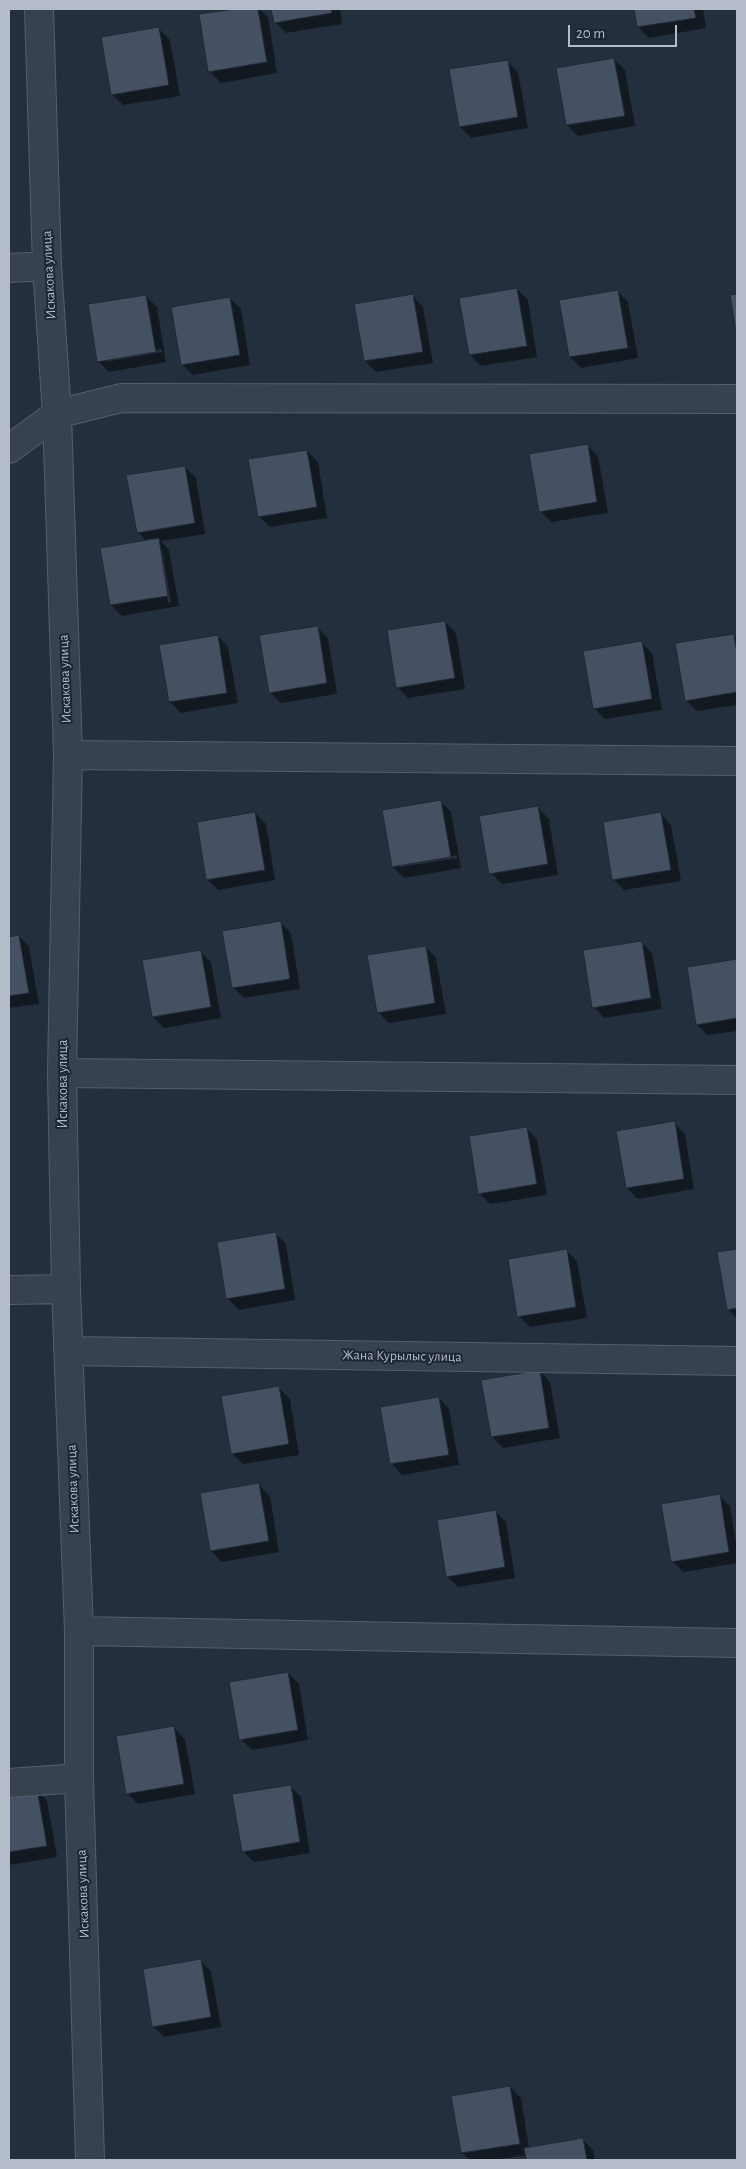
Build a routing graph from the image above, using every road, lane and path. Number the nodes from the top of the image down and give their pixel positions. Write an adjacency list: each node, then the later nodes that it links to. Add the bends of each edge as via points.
1 (40, 9): 2 (street, Искакова улица)
2 (47, 266): 3 (street); 5 (street, Искакова улица)
3 (9, 268)
4 (737, 399): 5 (street, via 122,398)
5 (57, 414): 6 (street); 7 (street, Искакова улица)
6 (9, 449)
7 (68, 755): 8 (street); 9 (street, Искакова улица)
8 (737, 762)
9 (62, 1073): 10 (street); 11 (street, Искакова улица)
10 (737, 1080)
11 (66, 1289): 12 (street); 13 (street, Искакова улица)
12 (9, 1290)
13 (68, 1351): 14 (street, Жана Курылыс улица); 15 (street, Искакова улица)
14 (737, 1361)
15 (79, 1631): 16 (street); 17 (street, Искакова улица)
16 (737, 1643)
17 (79, 1778): 18 (street); 19 (street, Искакова улица)
18 (9, 1783)
19 (90, 2160)

